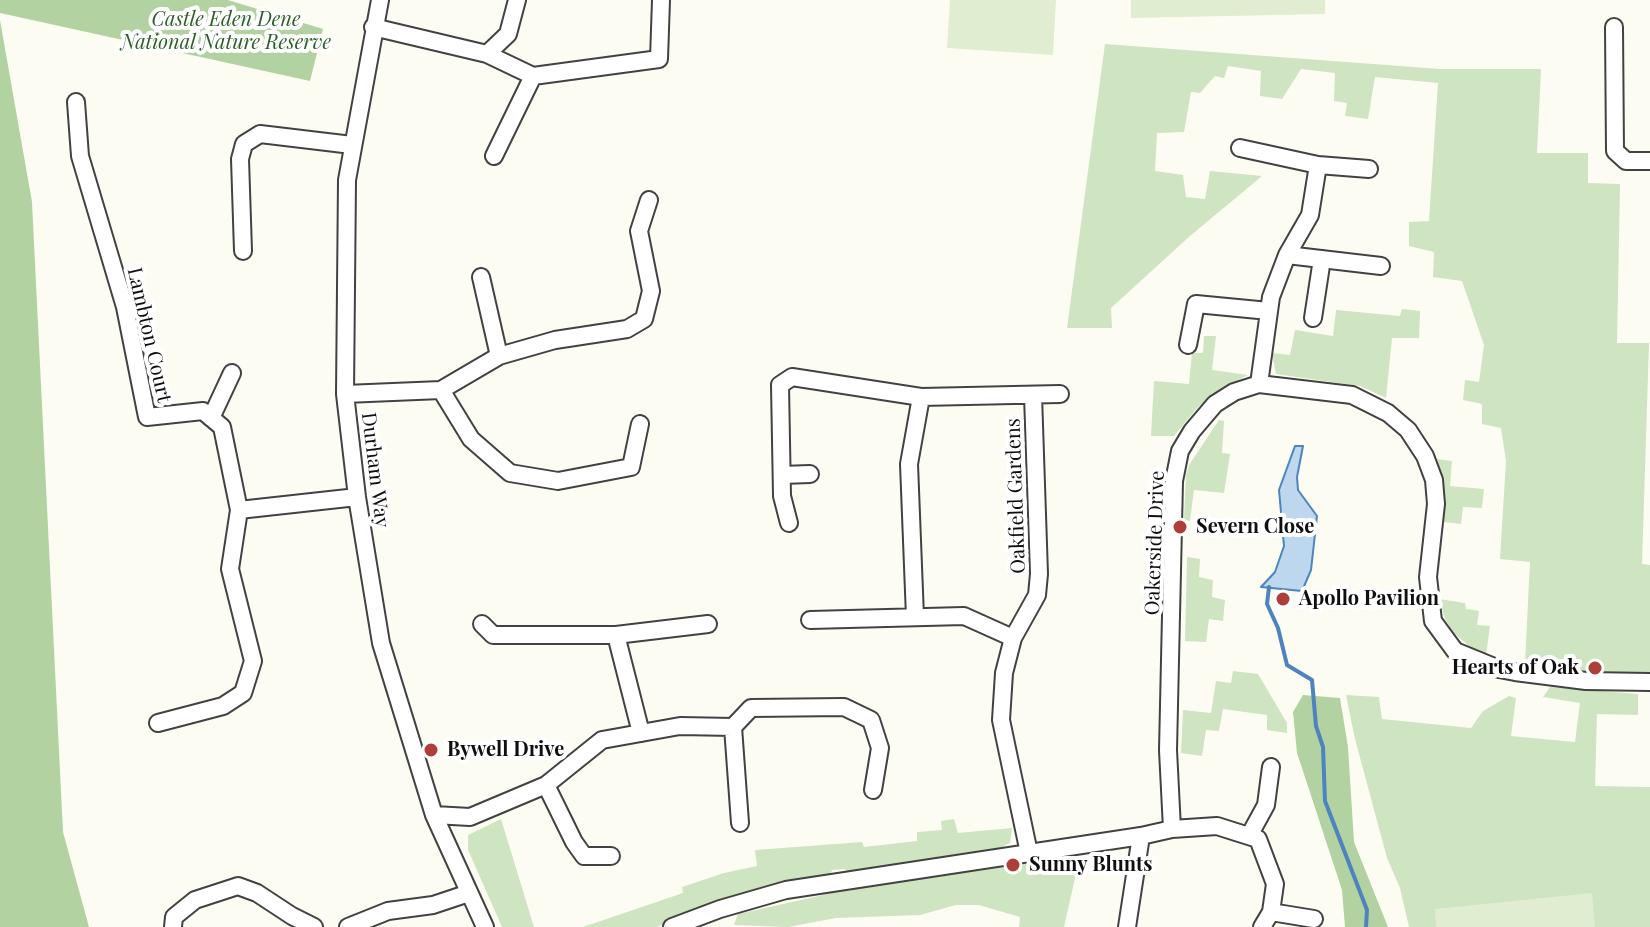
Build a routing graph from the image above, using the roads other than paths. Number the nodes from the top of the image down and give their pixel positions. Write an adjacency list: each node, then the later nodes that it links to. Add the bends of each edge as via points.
1 (380, 0): 4 (street, Durham Way)
2 (517, 0): 6 (street, via 508,34)
3 (661, 0): 7 (street, via 659,59)
4 (373, 27): 6 (street); 9 (street, Durham Way)
5 (1614, 27): 12 (street, via 1615,151 1626,161)
6 (487, 54): 7 (street)
7 (533, 76): 11 (street)
8 (76, 102): 32 (street, Lambton Court, via 80,156 125,307 147,417 203,411)
9 (352, 145): 16 (street, via 260,134 244,144); 28 (street, Durham Way, via 347,180)
10 (1240, 148): 13 (street)
11 (494, 156)
12 (1650, 161)
13 (1318, 165): 14 (street); 17 (street, via 1310,215)
14 (1369, 169)
15 (649, 200): 24 (street, via 639,231 651,291 644,319 627,329 555,340)
16 (243, 251)
17 (1287, 255): 18 (street); 21 (street)
18 (1322, 259): 19 (street); 22 (street)
19 (1381, 266)
20 (481, 277): 24 (street)
21 (1269, 311): 23 (street, via 1196,304); 26 (street)
22 (1313, 318)
23 (1188, 345)
24 (499, 356): 27 (street)
25 (232, 373): 32 (street)
26 (1259, 384): 45 (street, Oakerside Drive, via 1352,395 1408,430 1434,480 1428,577 1433,621 1455,651 1515,672); 54 (street, Oakerside Drive, via 1215,404 1180,451 1174,481 1168,750)
27 (441, 390): 28 (street); 33 (street, via 471,439 510,473 558,481 631,467)
28 (345, 394): 36 (street, Durham Way)
29 (1060, 394): 30 (street, Oakfield Gardens)
30 (1033, 395): 31 (street, Oakfield Gardens); 44 (street, Oakfield Gardens, via 1039,574 1037,595)
31 (921, 397): 35 (street, Oakfield Gardens, via 792,377 780,385); 39 (street, via 909,464)
32 (211, 418): 37 (street, via 222,427)
33 (640, 424)
34 (810, 474): 35 (street)
35 (782, 475): 38 (street, Oakfield Gardens)
36 (357, 497): 37 (street); 52 (street, Durham Way, via 381,643)
37 (239, 510): 46 (street, via 230,569 253,661 243,693 223,706)
38 (789, 523)
39 (915, 617): 40 (street); 44 (street, via 964,616)
40 (810, 620)
41 (482, 624): 43 (street, via 493,635)
42 (708, 624): 43 (street)
43 (616, 635): 48 (street)
44 (1013, 638): 57 (street, Oakfield Gardens, via 1001,720)
45 (1650, 682)
46 (158, 723)
47 (733, 727): 48 (street, via 680,726); 51 (street, via 751,708 844,707 871,720 880,748); 53 (street)
48 (641, 733): 50 (street, via 602,740)
49 (1271, 767): 56 (street, via 1266,805)
50 (546, 785): 52 (street, via 470,817); 58 (street, via 584,856)
51 (873, 790)
52 (434, 815): 59 (street, Durham Way)
53 (740, 823)
54 (1172, 829): 55 (street); 56 (street, via 1217,826)
55 (1141, 836): 57 (street); 67 (street)
56 (1249, 836): 61 (street, via 1258,839 1275,884)
57 (1029, 853): 66 (street, via 786,890)
58 (611, 856)
59 (469, 893): 64 (street, via 388,911); 65 (street, Durham Way)
60 (1314, 919): 61 (street)
61 (1266, 920)
62 (173, 927): 63 (street, via 174,917 195,900 238,886)
63 (314, 927)
64 (348, 927)
65 (485, 927)
66 (672, 927)
67 (1127, 927)

